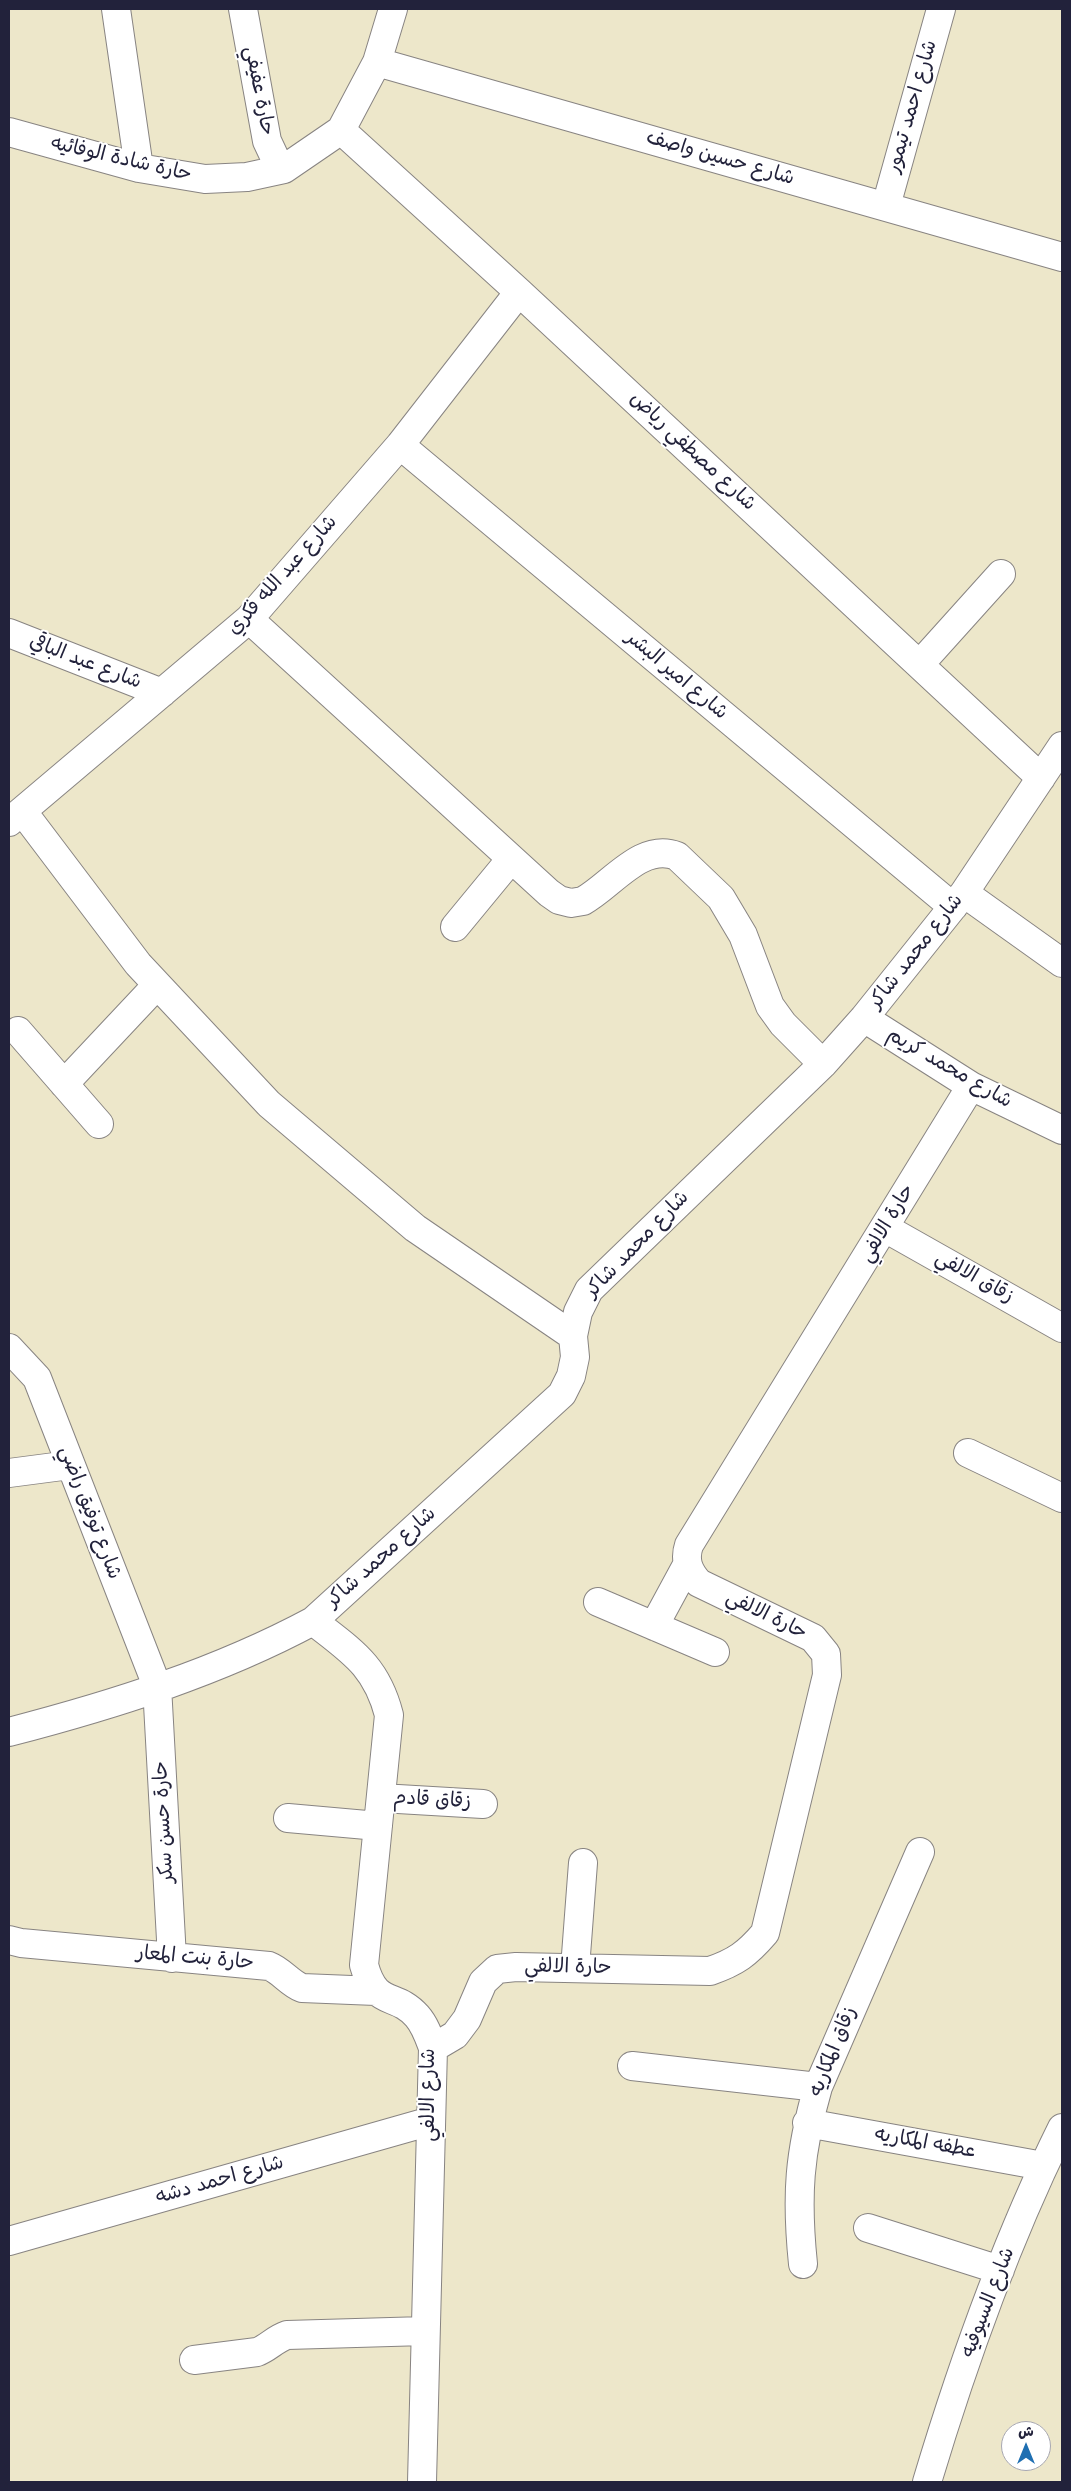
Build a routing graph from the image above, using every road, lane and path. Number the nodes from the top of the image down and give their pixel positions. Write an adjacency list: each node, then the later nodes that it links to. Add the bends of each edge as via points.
1 (116, 9): 8 (street)
2 (244, 9): 9 (street, حارة عفيفي, via 267,141)
3 (393, 9): 5 (street)
4 (941, 9): 10 (street, شارع احمد تيمور)
5 (377, 62): 6 (street); 10 (street, شارع حسين واصف)
6 (341, 130): 9 (street, حارة شادة الوفائيه); 12 (street, شارع مصطفي رياض)
7 (9, 132): 8 (street, حارة شادة الوفائيه)
8 (139, 168): 9 (street, حارة شادة الوفائيه, via 205,179 247,177)
9 (284, 169)
10 (886, 206): 11 (street, شارع حسين واصف)
11 (1062, 257)
12 (519, 292): 13 (street, شارع عبد الله فكري); 17 (street, شارع مصطفي رياض)
13 (400, 444): 15 (street, شارع عبد الله فكري); 23 (street, شارع امير البشر)
14 (1001, 574): 17 (street)
15 (249, 619): 18 (street, شارع عبد الله فكري); 22 (street)
16 (9, 633): 18 (street, شارع عبد الباقي)
17 (920, 664): 20 (street, شارع مصطفي رياض)
18 (162, 693): 21 (street, شارع عبد الله فكري)
19 (1062, 746): 20 (street, شارع محمد شاكر)
20 (1041, 778): 23 (street, شارع محمد شاكر)
21 (16, 817): 26 (street)
22 (511, 859): 24 (street); 29 (street, via 549,893 572,903 594,895 650,854 660,852 677,856 721,898 743,935 770,1006 783,1024)
23 (959, 900): 25 (street, شارع امير البشر); 27 (street, شارع محمد شاكر)
24 (455, 927)
25 (1062, 963)
26 (157, 985): 30 (street); 36 (street, via 269,1104 414,1228)
27 (864, 1018): 29 (street, شارع محمد شاكر); 31 (street, شارع محمد كريم)
28 (18, 1031): 30 (street)
29 (823, 1064): 36 (street, شارع محمد شاكر, via 589,1290 578,1312)
30 (64, 1084): 32 (street)
31 (971, 1086): 33 (street, شارع محمد كريم); 34 (street, حارة الالفي)
32 (99, 1124)
33 (1062, 1130)
34 (885, 1228): 35 (street, زقاق الالفي); 42 (street, حارة الالفي, via 689,1545)
35 (1062, 1328)
36 (573, 1336): 44 (street, شارع محمد شاكر, via 575,1357 572,1376 562,1394)
37 (9, 1348): 39 (street, شارع توفيق راضي, via 37,1378)
38 (968, 1453): 41 (street)
39 (70, 1465): 40 (street); 47 (street, شارع توفيق راضي)
40 (9, 1473)
41 (1062, 1498)
42 (687, 1565): 45 (street); 57 (street, حارة الالفي, via 699,1583 813,1638 826,1654 827,1675 765,1933 732,1964 710,1971)
43 (598, 1602): 45 (street)
44 (313, 1621): 47 (street, شارع محمد شاكر, via 217,1666); 49 (street, via 360,1659 383,1691 389,1715)
45 (654, 1626): 46 (street)
46 (715, 1652)
47 (157, 1686): 48 (street, شارع محمد شاكر, via 74,1715); 56 (street, حارة حسن سكر)
48 (9, 1732)
49 (381, 1798): 50 (street, زقاق قادم); 52 (street)
50 (483, 1804)
51 (288, 1818): 52 (street)
52 (378, 1826): 58 (street, via 364,1965)
53 (920, 1852): 61 (street, زقاق المكاريه)
54 (584, 1863): 57 (street)
55 (9, 1940): 56 (street, حارة بنت المعار)
56 (172, 1958): 58 (street, حارة بنت المعار, via 268,1966 278,1969 302,1988)
57 (576, 1968): 59 (street, حارة الالفي, via 497,1969 483,1982 467,2019 455,2035)
58 (376, 1991): 59 (street, شارع الالفي, via 417,2015)
59 (434, 2048): 62 (street, شارع الالفي)
60 (632, 2066): 61 (street)
61 (818, 2087): 63 (street, زقاق المكاريه)
62 (431, 2121): 67 (street, شارع احمد دشه); 70 (street, شارع الالفي)
63 (807, 2123): 65 (street, عطفه المكاريه); 68 (street, زقاق المكاريه, via 799,2169 798,2216)
64 (1062, 2128): 65 (street, شارع السيوفيه)
65 (1043, 2166): 69 (street, شارع السيوفيه)
66 (868, 2228): 69 (street)
67 (9, 2241)
68 (803, 2264)
69 (1000, 2270): 73 (street, شارع السيوفيه)
70 (425, 2331): 71 (street, via 287,2335 256,2352); 72 (street, شارع الالفي)
71 (194, 2360)
72 (422, 2482)
73 (927, 2482)

